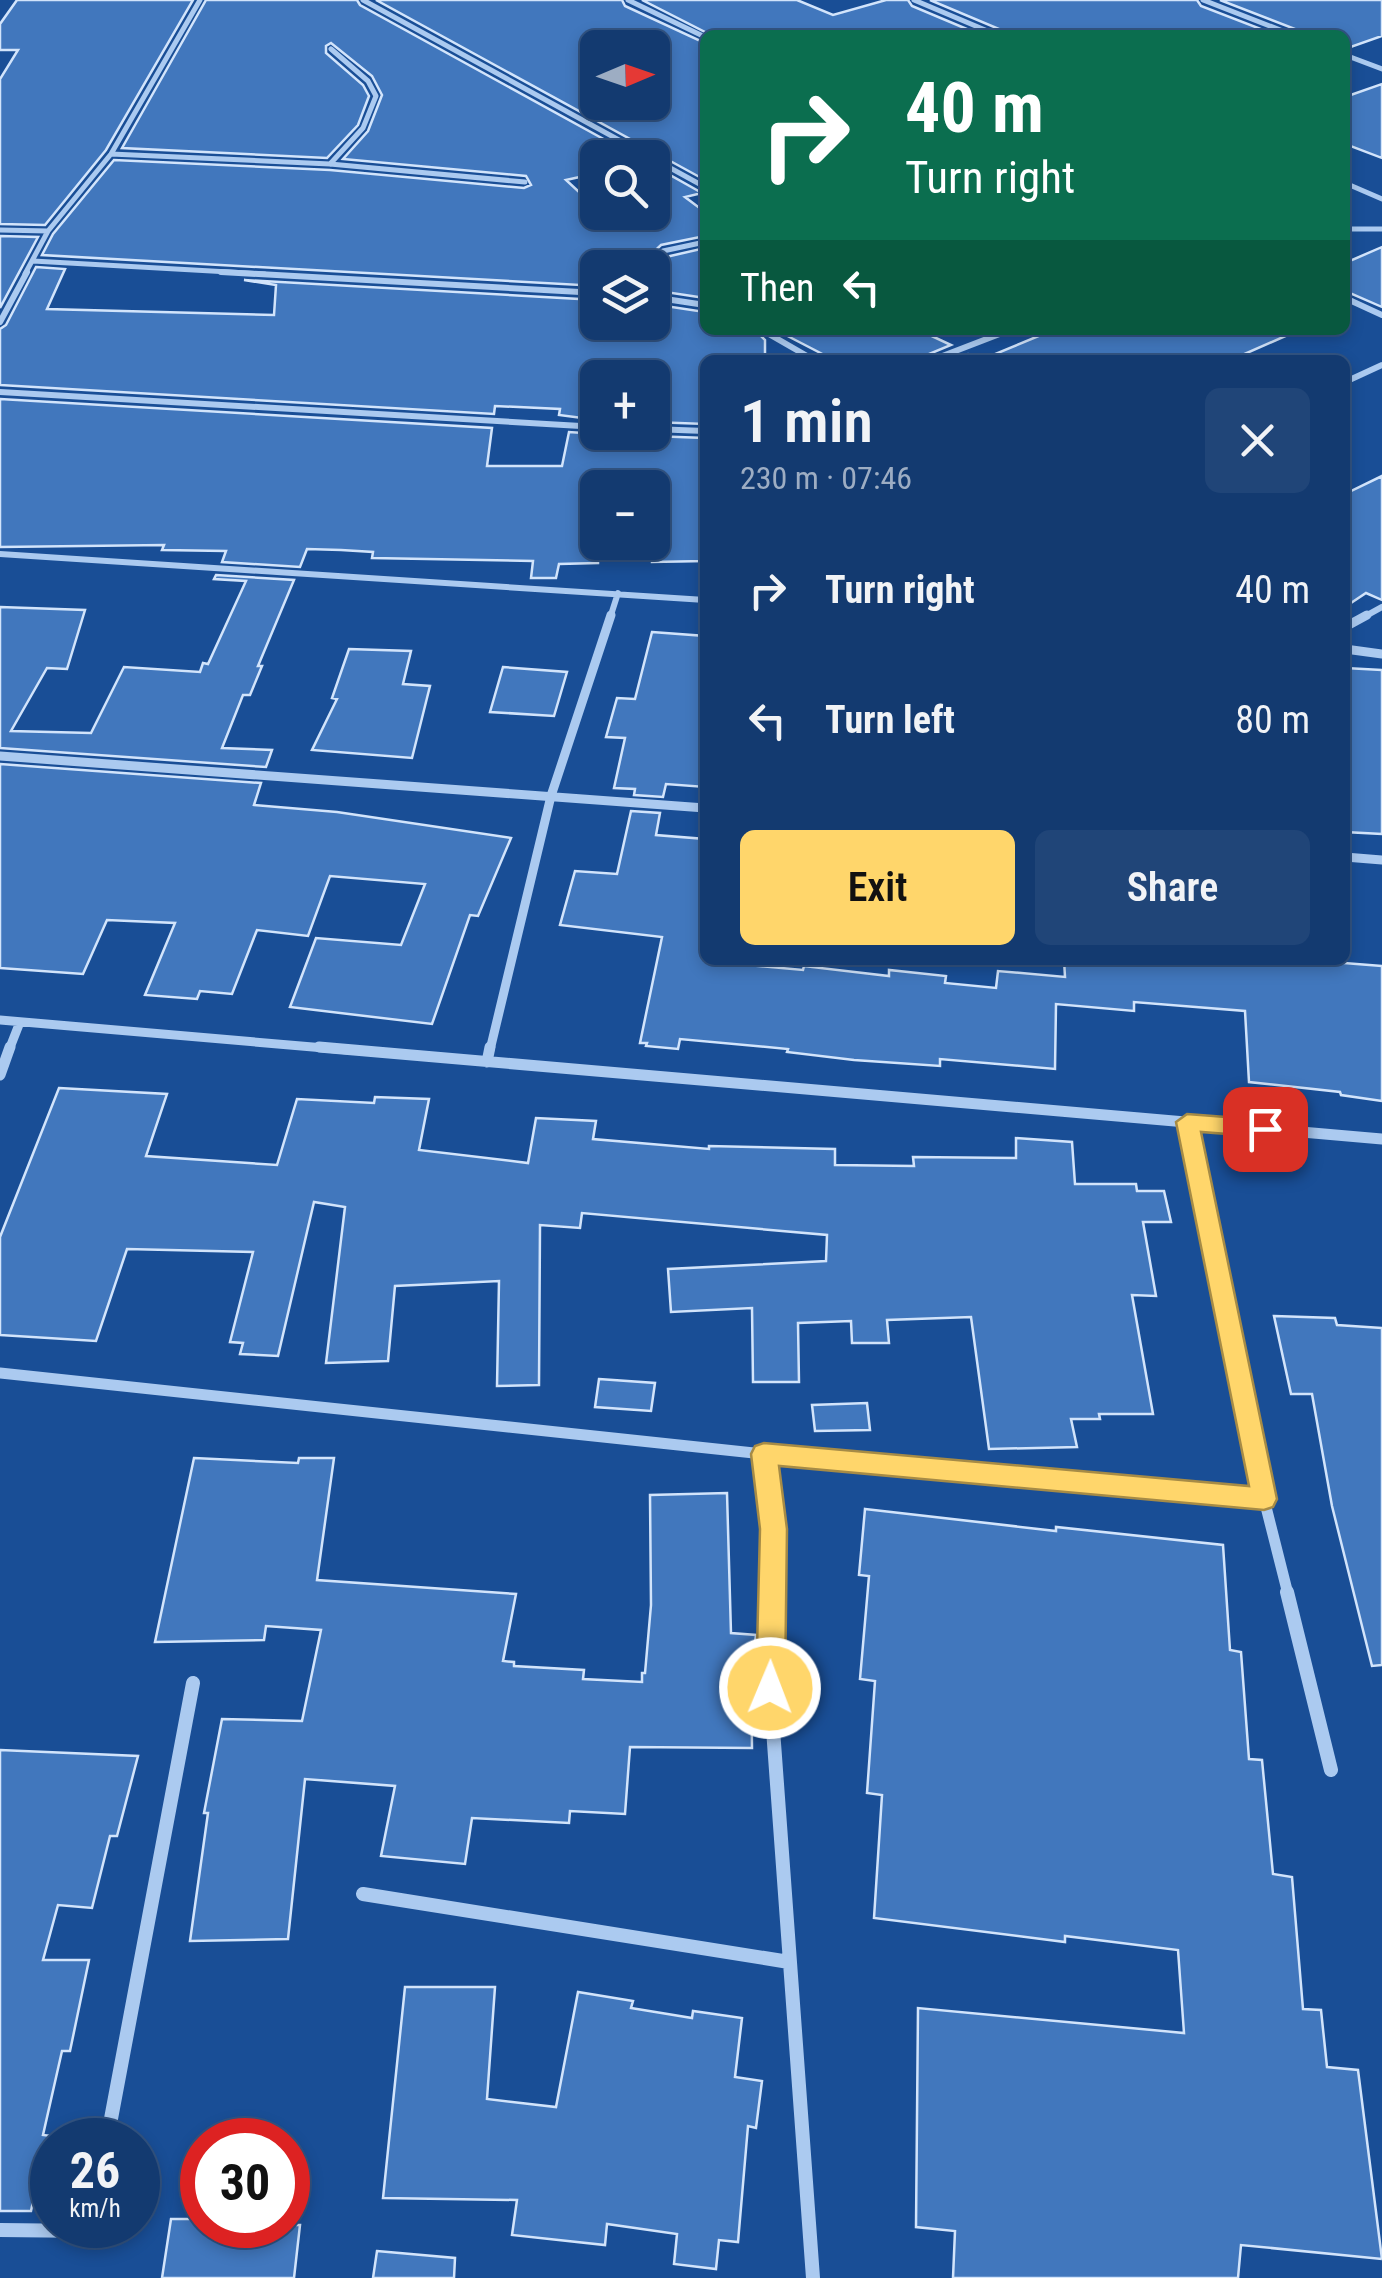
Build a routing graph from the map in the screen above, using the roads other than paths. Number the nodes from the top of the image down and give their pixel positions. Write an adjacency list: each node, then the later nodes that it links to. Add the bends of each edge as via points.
1 (200, 0): 12 (street)
2 (363, 0): 15 (street)
3 (628, 0): 8 (street)
4 (914, 0): 6 (street)
5 (1202, 0): 7 (street)
6 (985, 30)
7 (1281, 30)
8 (700, 36)
9 (331, 49): 13 (street, via 374,88 376,100 373,113)
10 (1350, 57): 11 (street)
11 (1382, 69)
12 (111, 154): 13 (street); 21 (street)
13 (330, 164): 14 (street)
14 (525, 182)
15 (700, 184)
16 (1350, 185): 17 (street)
17 (1382, 199)
18 (1350, 229): 19 (street)
19 (1382, 229)
20 (0, 230): 21 (street)
21 (48, 231): 24 (street)
22 (700, 243): 23 (street)
23 (665, 250)
24 (33, 261): 25 (street); 30 (street)
25 (580, 292)
26 (670, 300): 28 (street)
27 (1350, 300): 29 (street)
28 (700, 304)
29 (1382, 316)
30 (0, 322)
31 (771, 335): 33 (street)
32 (997, 335): 34 (street)
33 (805, 355)
34 (945, 355)
35 (1382, 365): 36 (street)
36 (1350, 380)
37 (0, 392): 38 (street)
38 (580, 426)
39 (670, 430): 40 (street)
40 (700, 431)
41 (0, 554): 42 (street)
42 (618, 594): 43 (street); 49 (street)
43 (700, 600)
44 (1382, 607): 45 (street)
45 (1350, 624)
46 (1350, 650): 47 (street)
47 (1382, 654)
48 (0, 756): 49 (street)
49 (551, 796): 50 (street); 55 (street)
50 (700, 808)
51 (1350, 857): 52 (street)
52 (1382, 860)
53 (0, 1020): 54 (street)
54 (20, 1022): 55 (street); 56 (street)
55 (487, 1062): 57 (street)
56 (0, 1074)
57 (1187, 1122): 58 (street); 61 (street)
58 (1382, 1139)
59 (0, 1372): 60 (street)
60 (764, 1454): 61 (street); 65 (street, via 774,1529 770,1688)
61 (1264, 1499): 63 (street)
62 (193, 1683): 66 (street)
63 (1331, 1770)
64 (364, 1894): 65 (street)
65 (789, 1962): 69 (street)
66 (110, 2118)
67 (0, 2230): 68 (street)
68 (30, 2230)
69 (813, 2278)

